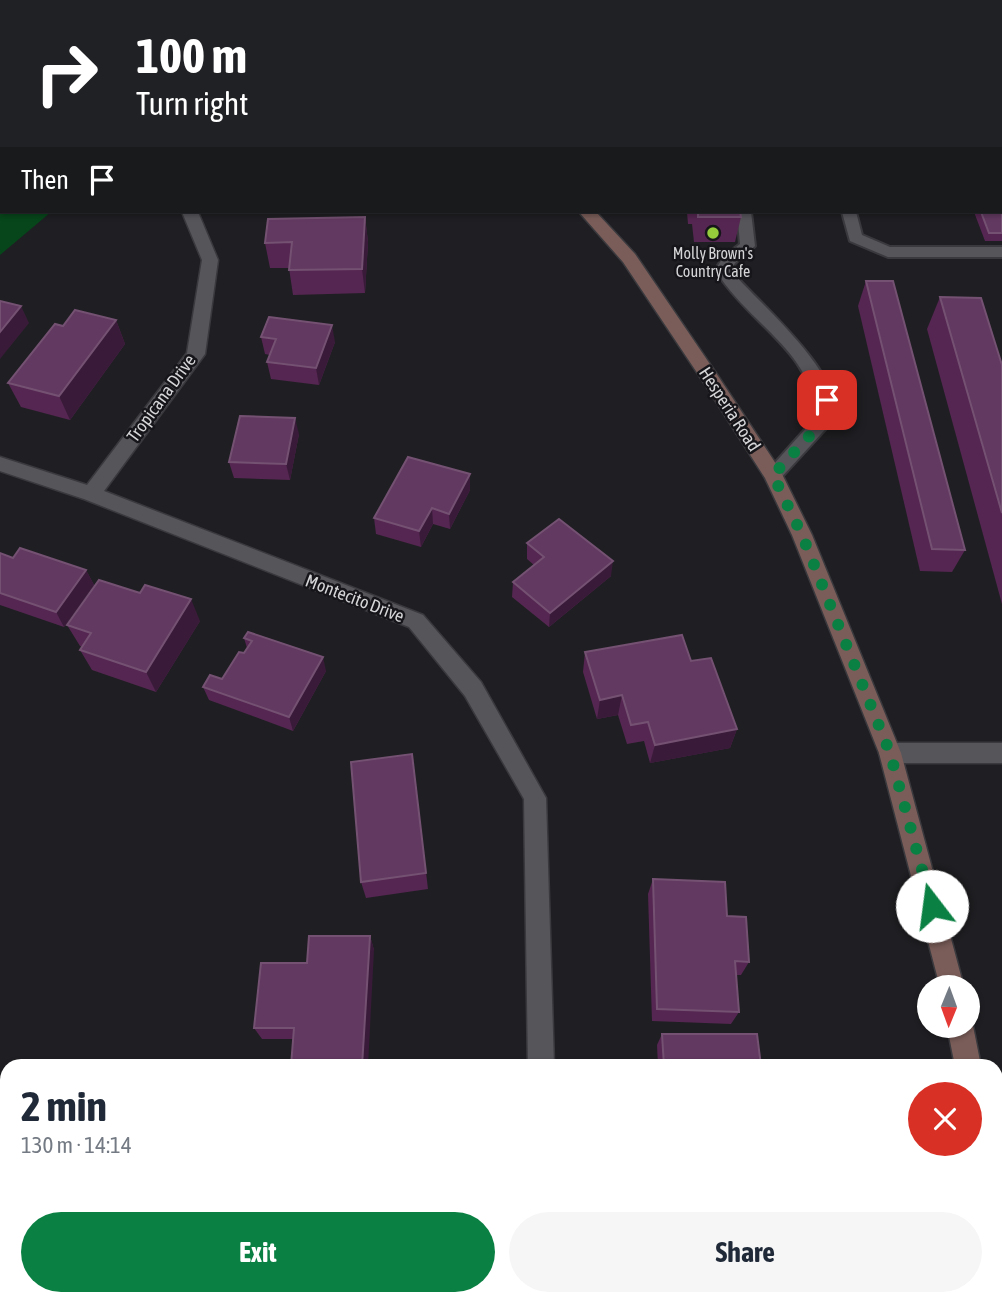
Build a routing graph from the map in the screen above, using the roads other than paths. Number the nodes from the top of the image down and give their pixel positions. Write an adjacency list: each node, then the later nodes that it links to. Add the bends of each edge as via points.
1 (191, 214): 8 (street, Tropicana Drive, via 210,260 195,354)
2 (589, 214): 7 (main road, Hesperia Road, via 629,258)
3 (744, 214): 7 (lane, via 748,246 729,260 725,267 728,277 793,347 818,379 827,400 826,418)
4 (849, 214): 5 (lane, via 855,238 888,252)
5 (1002, 252)
6 (0, 464): 8 (street, Montecito Drive)
7 (773, 475): 9 (main road, Hesperia Road)
8 (91, 494): 13 (street, Montecito Drive, via 416,621 473,689 535,798)
9 (890, 753): 10 (street); 11 (main road, Hesperia Road)
10 (1002, 753)
11 (949, 975)
12 (962, 1038): 14 (main road)
13 (541, 1059)
14 (967, 1059)

